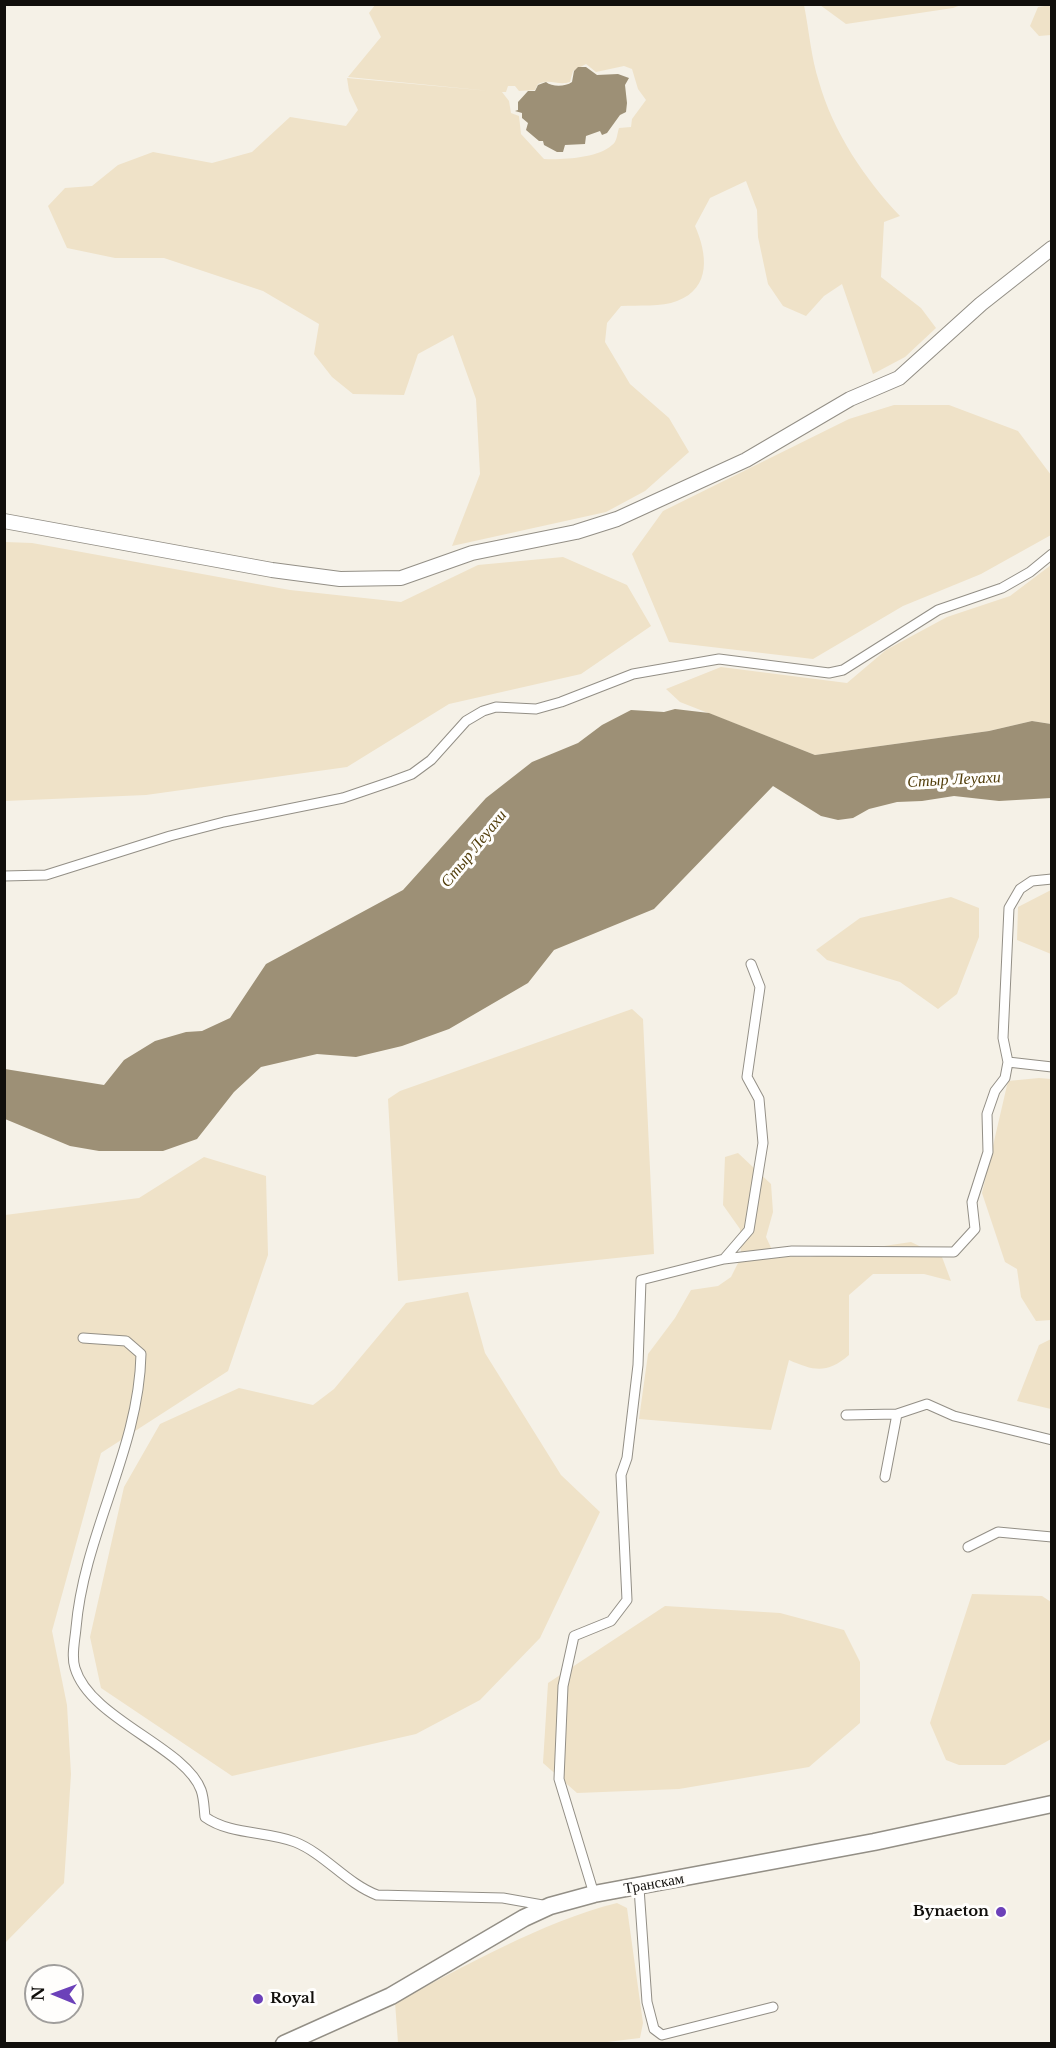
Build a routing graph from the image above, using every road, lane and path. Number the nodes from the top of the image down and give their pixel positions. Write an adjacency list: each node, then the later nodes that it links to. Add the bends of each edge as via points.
1 (1052, 248): 2 (main road, via 981,304 899,378 850,399 746,460 617,519 576,532 464,555 401,578 340,579 273,570)
2 (4, 521)
3 (1052, 554): 4 (street, via 1002,588 938,610 843,670 829,673 719,659 633,674 536,709 496,707 466,721 431,760 412,774 393,781 343,798 170,836 46,875)
4 (4, 876)
5 (1052, 879): 7 (street, via 1032,881 1020,889 1009,908 1003,1038)
6 (751, 964): 9 (street, via 760,987 747,1077 759,1099 763,1143 749,1230)
7 (1008, 1062): 8 (street); 9 (street, via 1005,1078 995,1091 987,1114 988,1152 972,1202 975,1229 954,1252 792,1251)
8 (1052, 1067)
9 (724, 1259): 19 (street, via 641,1280 638,1365 627,1458 621,1475 627,1600 611,1621 574,1636 563,1686 559,1779)
10 (84, 1338): 20 (street, via 126,1341 141,1354 141,1379 127,1446 84,1571 75,1669 90,1693 185,1766 201,1790 205,1817 214,1824 298,1843 361,1889 377,1895 503,1898)
11 (897, 1414): 12 (street); 13 (street, via 927,1404 954,1416); 14 (street)
12 (846, 1415)
13 (1052, 1440)
14 (885, 1477)
15 (1052, 1537): 16 (street, via 998,1532)
16 (968, 1546)
17 (1052, 1804): 18 (highway, Транскам)
18 (639, 1888): 19 (highway, Транскам); 21 (street, via 647,2002 654,2029 662,2035 676,2033)
19 (594, 1894): 20 (highway, Транскам)
20 (550, 1906): 22 (highway, Транскам, via 391,1996)
21 (773, 2007)
22 (284, 2043)

